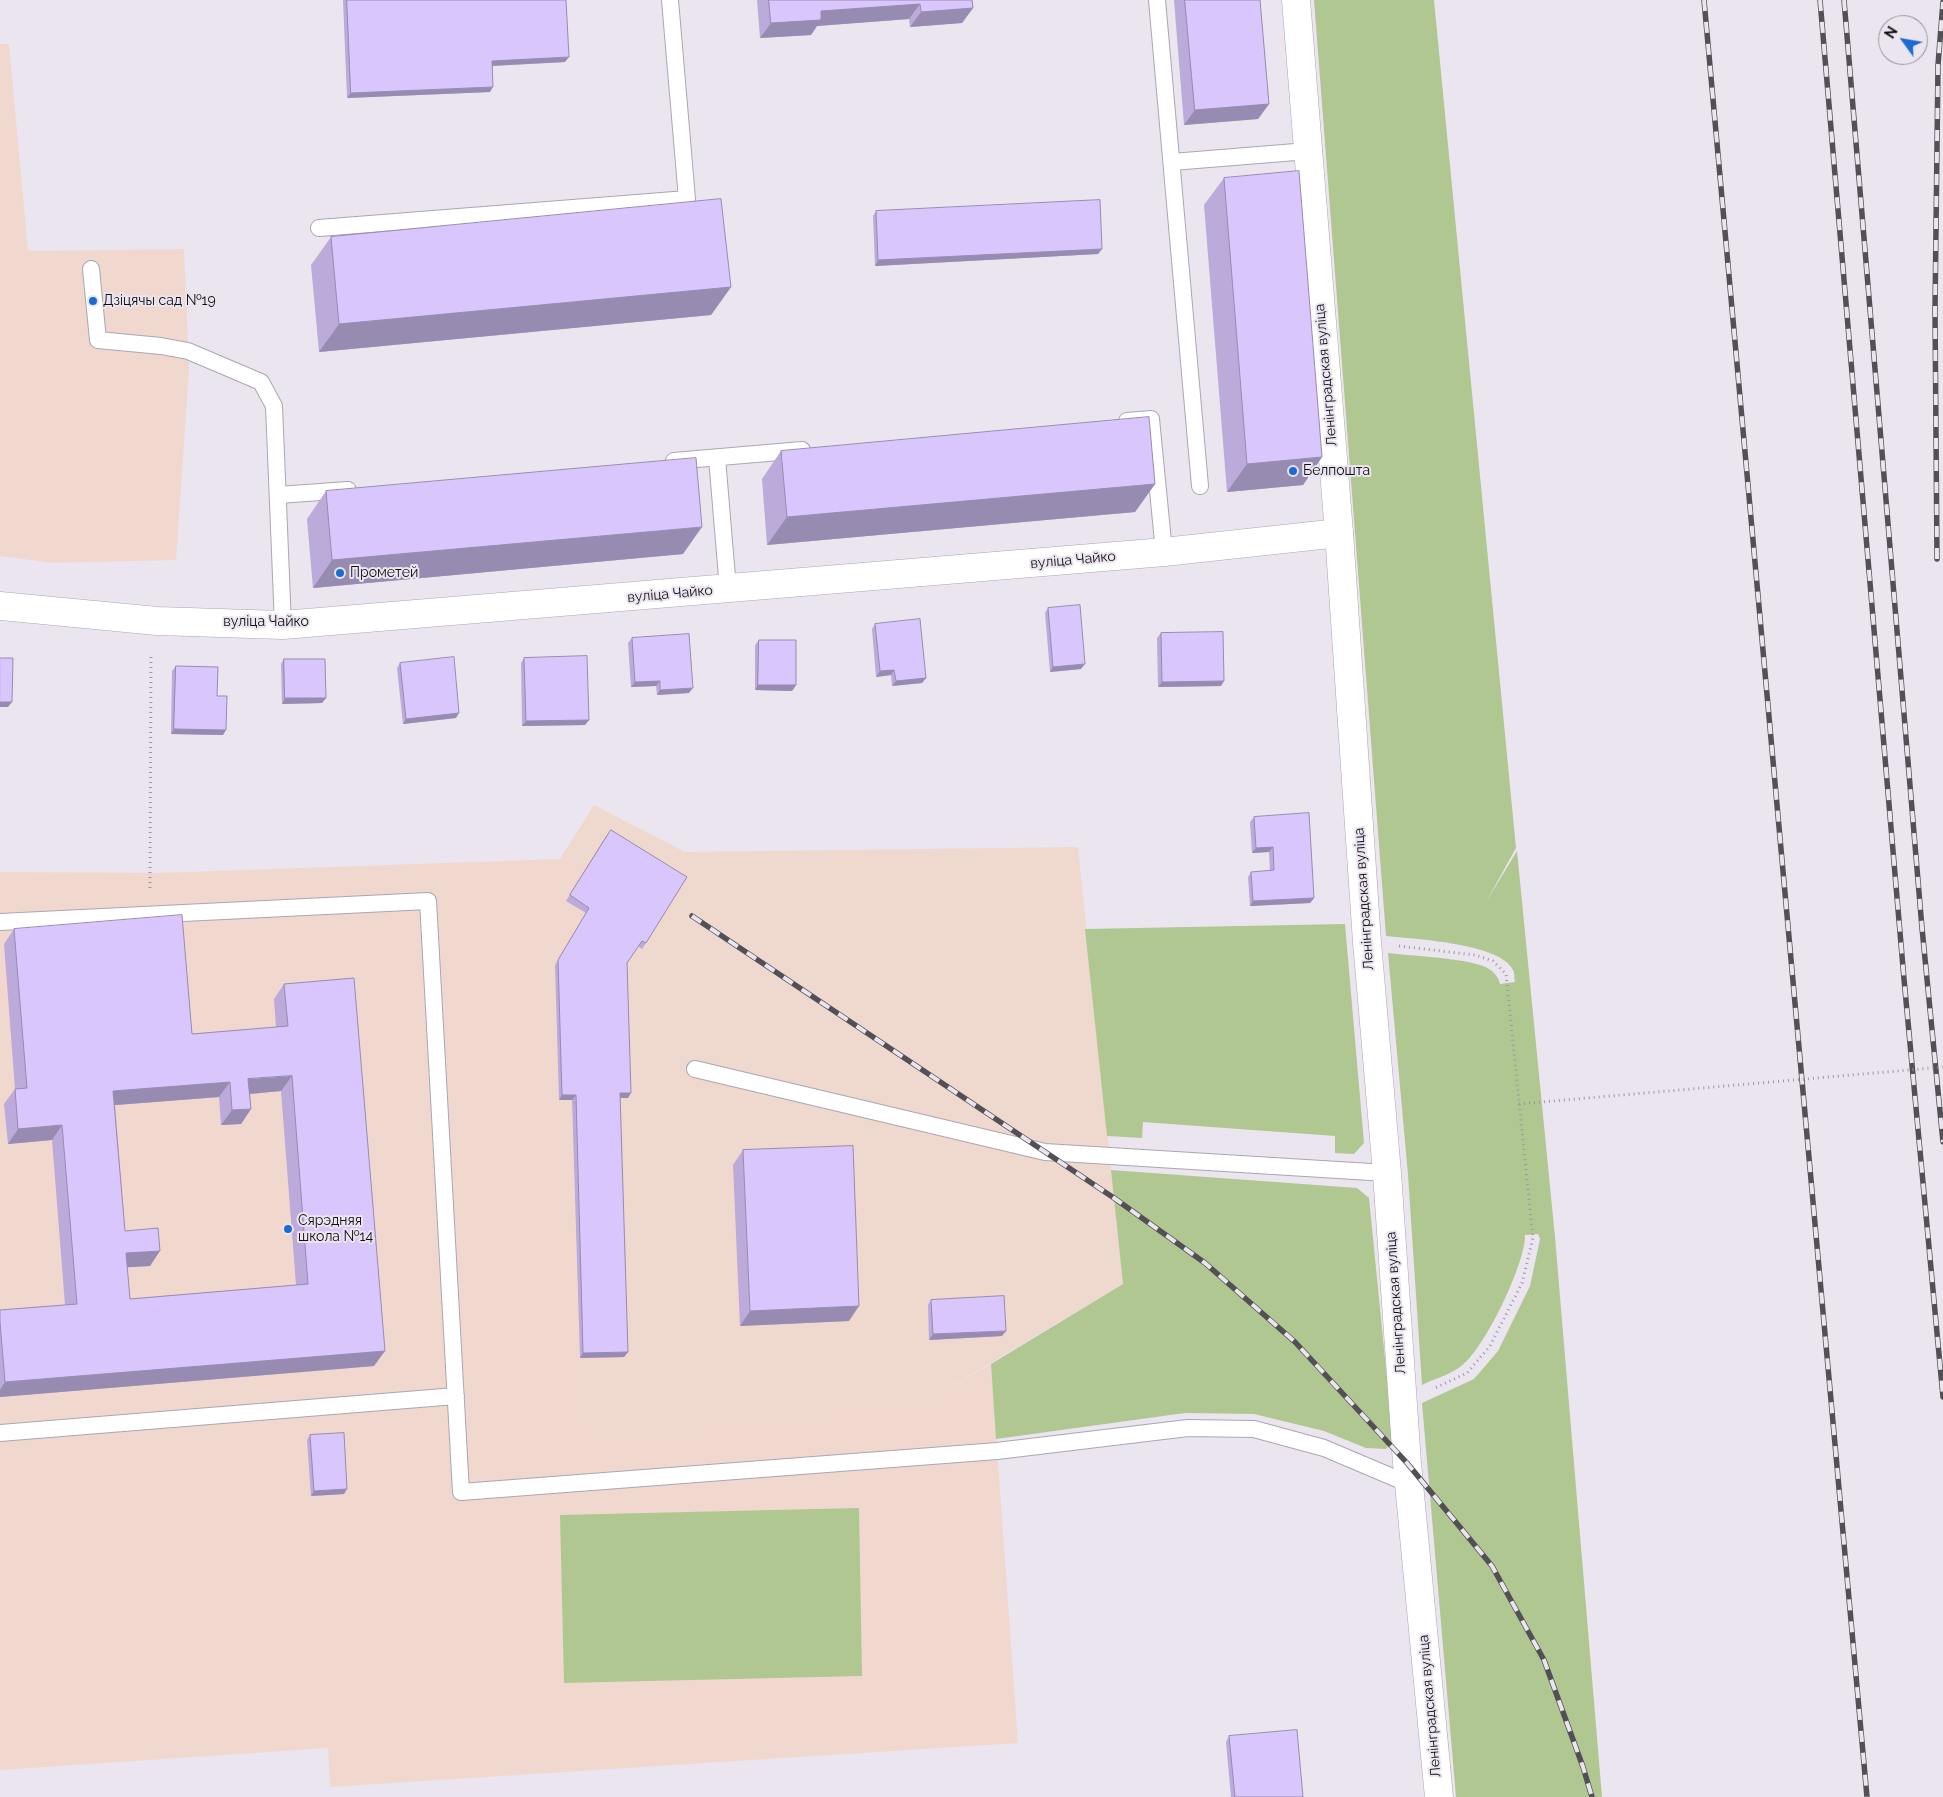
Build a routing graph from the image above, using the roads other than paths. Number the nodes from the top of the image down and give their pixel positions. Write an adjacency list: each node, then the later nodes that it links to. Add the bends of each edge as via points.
1 (670, 0): 6 (lane, via 687,199)
2 (1157, 0): 5 (lane)
3 (1296, 0): 4 (street, Ленінградская вуліца)
4 (1308, 151): 5 (lane); 15 (street, Ленінградская вуліца)
5 (1172, 162): 12 (lane)
6 (319, 228)
7 (91, 269): 14 (lane, via 98,340 188,351 261,382 274,406)
8 (1112, 423): 16 (lane, via 1151,419)
9 (815, 449): 10 (lane)
10 (717, 458): 11 (lane); 17 (lane)
11 (658, 463)
12 (1200, 486)
13 (367, 489): 14 (lane)
14 (278, 495): 19 (lane)
15 (1339, 533): 16 (street, вуліца Чайко); 22 (street, Ленінградская вуліца, via 1367,942)
16 (1164, 552): 17 (street, вуліца Чайко)
17 (728, 589): 19 (street, вуліца Чайко)
18 (0, 606): 19 (street, вуліца Чайко, via 157,621)
19 (283, 625)
20 (0, 922): 23 (lane, via 428,900)
21 (695, 1069): 22 (lane, via 1044,1152)
22 (1388, 1173): 25 (street, Ленінградская вуліца)
23 (456, 1396): 24 (lane); 25 (lane, via 461,1492 997,1451 1188,1428 1254,1429 1324,1448)
24 (0, 1433)
25 (1409, 1484): 26 (street, Ленінградская вуліца)
26 (1439, 1797)

